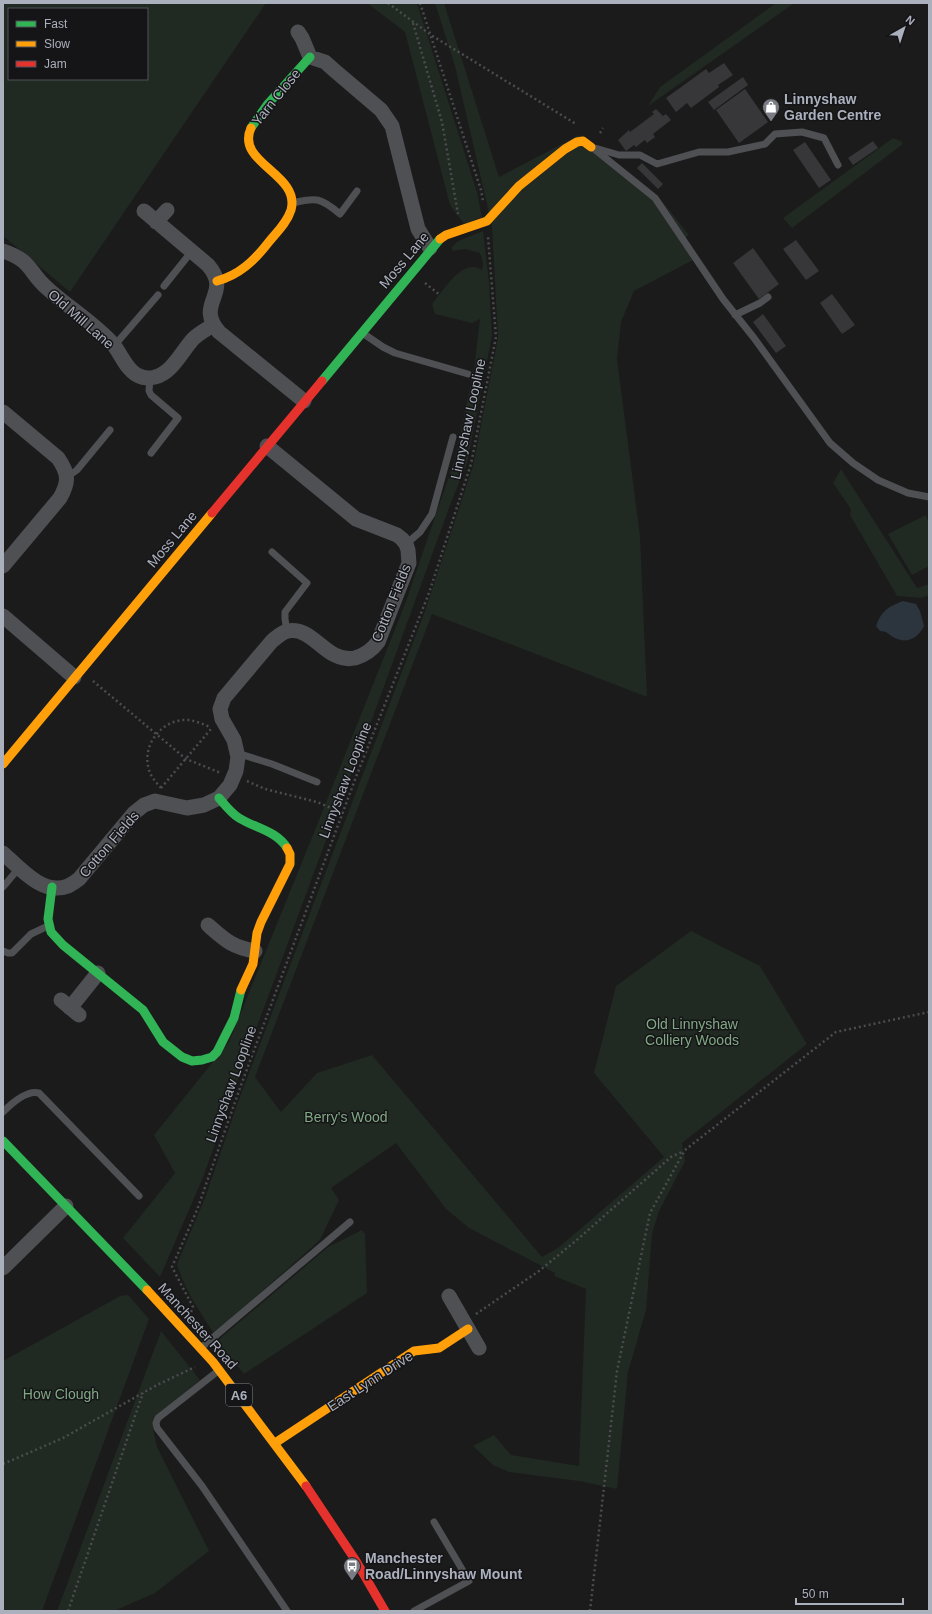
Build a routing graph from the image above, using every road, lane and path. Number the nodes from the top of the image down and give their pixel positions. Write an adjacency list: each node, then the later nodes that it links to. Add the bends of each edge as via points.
1 (388, 3): 3 (path)
2 (420, 3): 5 (path, Linnyshaw Loopline)
3 (413, 22): 5 (path); 16 (path, via 442,122 459,221)
4 (298, 32): 6 (street, Yarn Close)
5 (431, 35): 7 (path); 14 (path, Linnyshaw Loopline, via 481,190)
6 (310, 57): 11 (street, Yarn Close, via 256,118 249,132 248,144 256,158 284,182 290,194); 17 (street, Yarn Close, via 325,62 381,110 392,126 418,229)
7 (582, 128)
8 (591, 146): 9 (lane, via 619,155 640,155 657,164 699,152 728,152 765,144 775,134 802,132 824,138); 14 (street, Moss Lane, via 583,141 565,149 519,186); 24 (lane, via 655,198)
9 (838, 165)
10 (358, 191): 11 (lane, via 340,214 319,200 309,199)
11 (291, 204): 20 (street, via 287,220 251,264 226,280)
12 (166, 210): 15 (street)
13 (144, 211): 15 (street)
14 (487, 221): 16 (street, Moss Lane); 52 (path, Linnyshaw Loopline, via 496,337 471,464 429,594)
15 (156, 222): 19 (street)
16 (456, 232): 17 (street, Moss Lane, via 438,240)
17 (430, 248): 26 (street, Moss Lane)
18 (3, 250): 27 (street, Old Mill Lane, via 23,260 48,290)
19 (192, 251): 20 (street, via 214,272); 21 (lane)
20 (217, 282): 25 (street, via 210,310)
21 (164, 286)
22 (158, 295): 27 (lane)
23 (768, 297): 24 (lane)
24 (735, 315): 37 (lane, via 830,442 853,463 878,480 908,493)
25 (213, 325): 29 (street, via 194,339 169,369); 30 (street)
26 (362, 332): 28 (lane, via 395,353); 30 (street, Moss Lane)
27 (114, 346): 29 (street, Old Mill Lane, via 131,370 137,375)
28 (468, 374)
29 (150, 378): 35 (lane, via 151,395 178,418)
30 (304, 401): 34 (street, Moss Lane)
31 (3, 412): 36 (street, via 58,458)
32 (110, 430): 36 (lane, via 77,470)
33 (453, 437): 38 (lane, Cotton Fields, via 432,514 420,532)
34 (268, 446): 38 (street, Cotton Fields, via 356,519 396,535); 43 (street, Moss Lane)
35 (151, 453)
36 (67, 477): 40 (street, via 66,488 60,498)
37 (929, 497)
38 (406, 544): 42 (street, Cotton Fields, via 409,563 381,637 374,648 353,658 337,656 304,633 296,630)
39 (272, 552): 42 (lane, via 307,583 285,612)
40 (3, 566)
41 (3, 616): 43 (street)
42 (287, 631): 45 (street, via 272,641 224,698 220,709 222,719 234,740)
43 (78, 674): 44 (path); 47 (street, Moss Lane)
44 (156, 734): 46 (path); 46 (path, via 164,726 178,720 190,720 211,728); 50 (path, via 147,757)
45 (237, 753): 48 (street); 49 (lane)
46 (186, 759): 48 (path); 50 (path)
47 (3, 764)
48 (234, 776): 51 (street); 52 (path, via 265,789 317,802)
49 (317, 782)
50 (158, 794): 51 (street, via 187,808 204,805); 56 (street, Cotton Fields, via 134,813 79,879 69,886)
51 (219, 798): 60 (street, via 242,820 278,837 290,850 290,864 260,922)
52 (343, 813): 73 (path, Linnyshaw Loopline, via 197,1210 172,1267 193,1307)
53 (3, 853): 54 (street, Cotton Fields)
54 (20, 867): 55 (lane); 56 (street, Cotton Fields, via 34,880)
55 (3, 887)
56 (52, 887): 58 (street, via 48,919)
57 (208, 925): 60 (street, via 229,943)
58 (50, 926): 59 (lane, via 31,934 12,953); 61 (street, via 51,932 63,945)
59 (3, 951)
60 (255, 951): 61 (street, via 249,977 240,992 234,1018 224,1040 212,1057 202,1060 192,1061 182,1057 163,1042 143,1010)
61 (98, 973): 62 (street)
62 (70, 1008)
63 (929, 1012): 66 (path, via 836,1032)
64 (3, 1112): 67 (lane, via 30,1092 39,1093)
65 (3, 1142): 68 (street, Manchester Road / A6)
66 (685, 1150): 72 (path, via 671,1157 539,1271); 86 (path, via 650,1213 618,1363)
67 (139, 1196)
68 (66, 1206): 70 (street); 73 (street, Manchester Road / A6)
69 (350, 1222): 74 (lane)
70 (3, 1268)
71 (449, 1296): 72 (street)
72 (466, 1325): 75 (street); 79 (street, East Lynn Drive, via 439,1348 414,1351)
73 (183, 1328): 74 (street, Manchester Road / A6)
74 (201, 1348): 76 (street, Manchester Road / A6)
75 (479, 1348)
76 (210, 1359): 77 (street, Manchester Road / A6); 78 (path)
77 (219, 1370): 79 (street, Manchester Road / A6); 84 (lane, via 158,1418 157,1428 202,1486)
78 (144, 1392): 80 (path, via 63,1438); 83 (path)
79 (275, 1443): 82 (street, Manchester Road / A6, via 351,1554)
80 (3, 1464)
81 (434, 1522): 85 (lane, via 469,1581)
82 (381, 1610)
83 (68, 1611)
84 (287, 1611)
85 (414, 1611)
86 (590, 1611)

